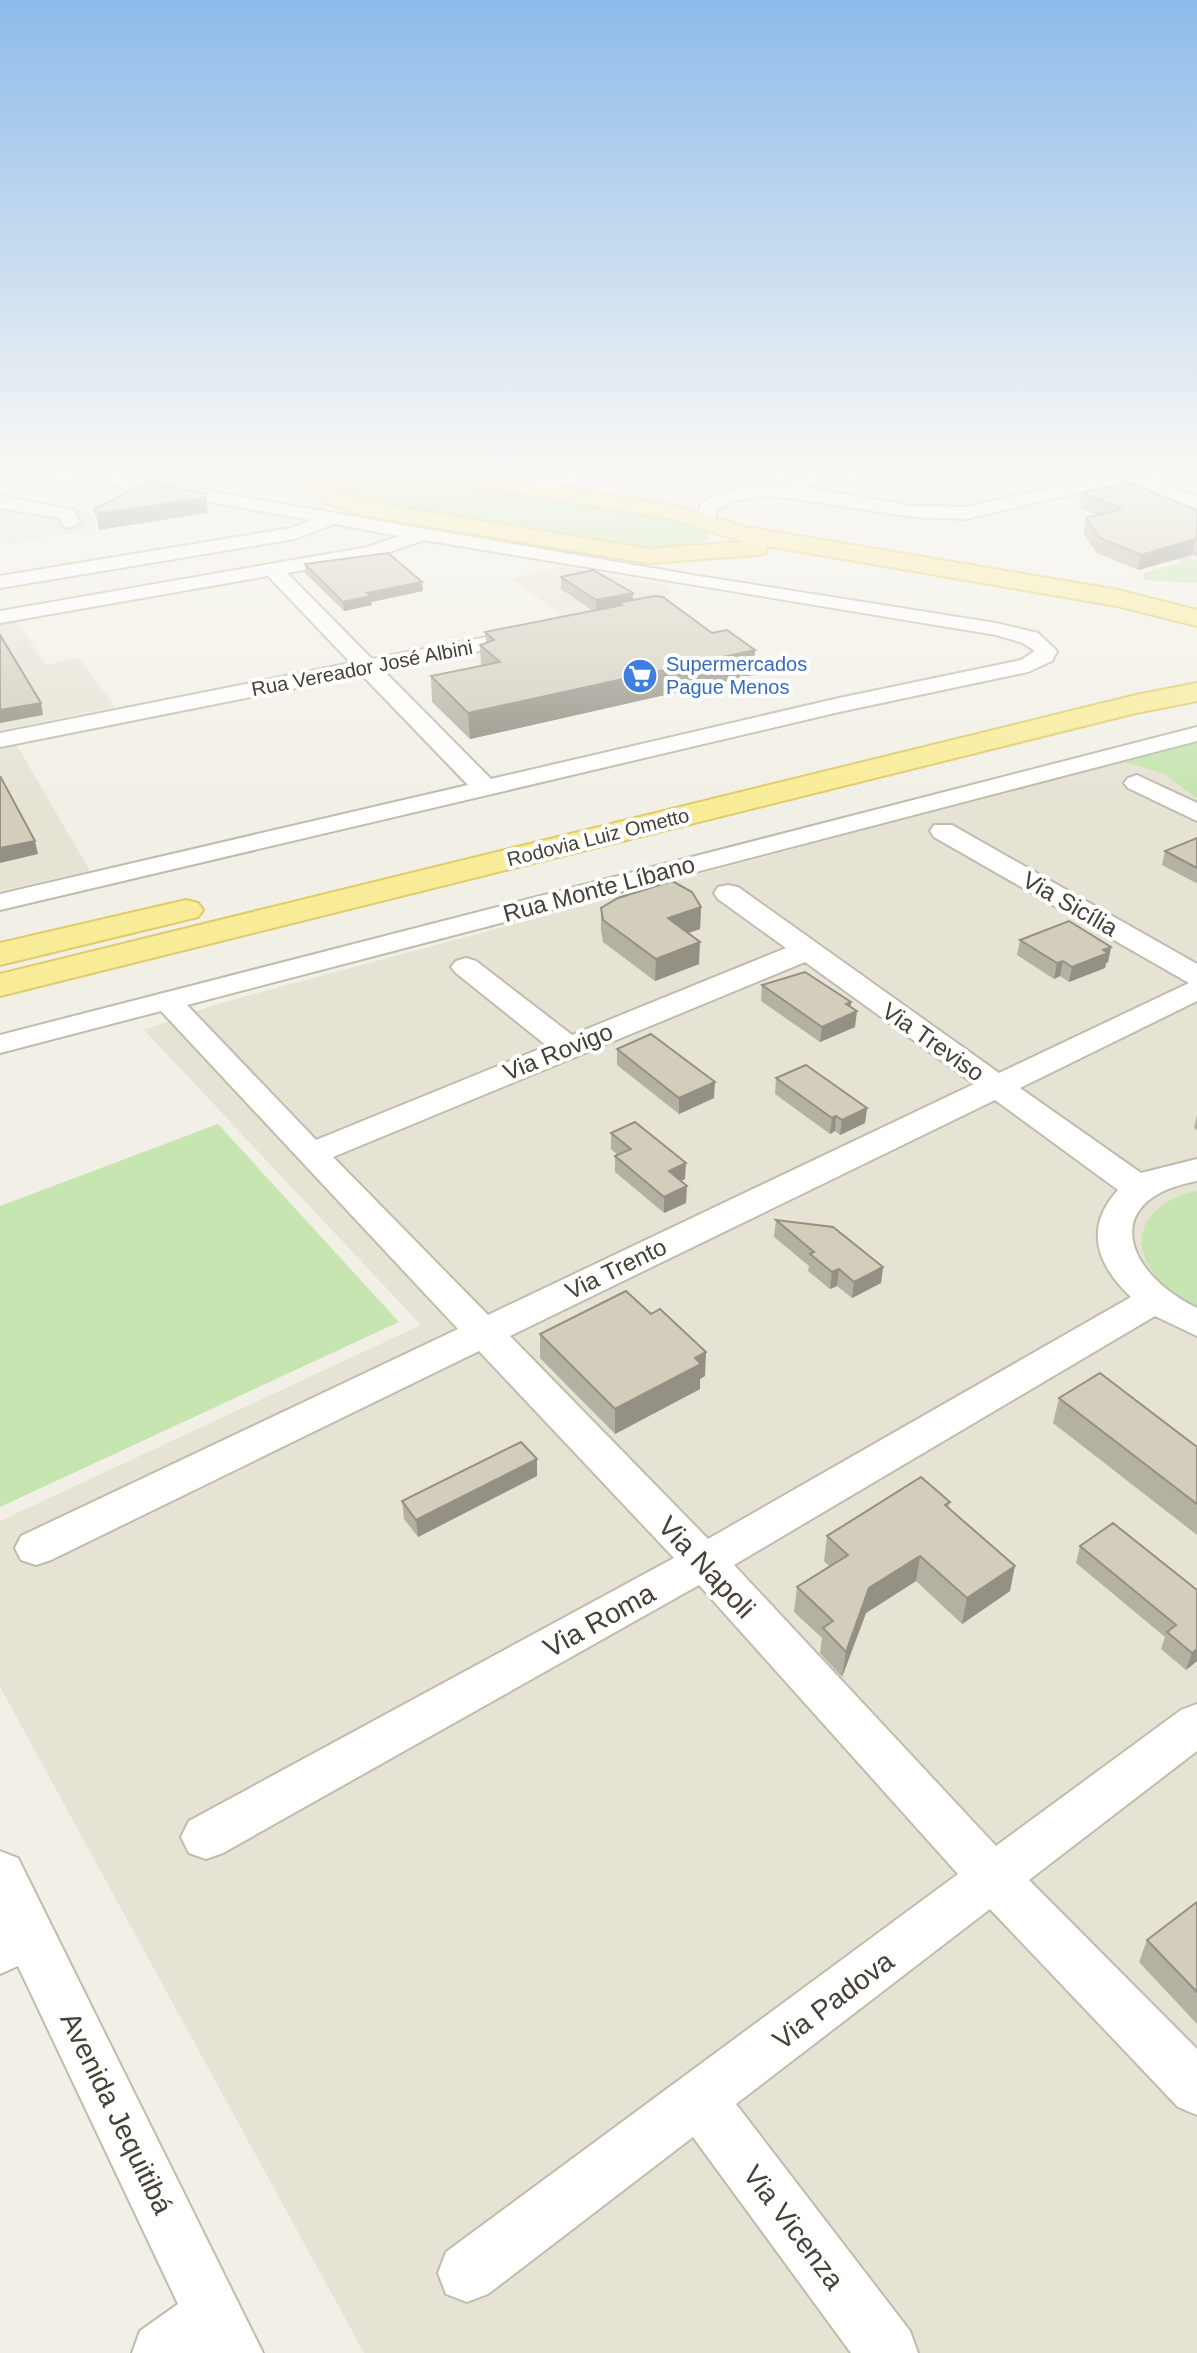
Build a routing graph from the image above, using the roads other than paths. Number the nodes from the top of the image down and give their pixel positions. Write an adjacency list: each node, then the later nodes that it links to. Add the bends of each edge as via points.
1 (39, 576): 6 (street)
2 (233, 576): 11 (street)
3 (279, 576): 14 (street)
4 (660, 576): 7 (street)
5 (982, 576): 8 (main road)
6 (0, 582)
7 (720, 586): 10 (street); 20 (street, via 996,629 1044,646 1044,656 1028,665)
8 (1046, 586): 9 (main road); 12 (main road, via 1146,603)
9 (1197, 592)
10 (691, 602)
11 (0, 617)
12 (1197, 618)
13 (551, 631): 14 (street, Rua Vereador José Albini)
14 (367, 667): 18 (street, Rua Vereador José Albini); 20 (street)
15 (1197, 671): 26 (main road, Rodovia Luiz Ometto)
16 (1197, 692): 29 (main road, Rodovia Luiz Ometto)
17 (1197, 734): 31 (street, Rua Monte Líbano)
18 (0, 740)
19 (1137, 783): 21 (street)
20 (485, 788): 24 (street)
21 (1197, 813)
22 (943, 831): 28 (street, Via Sicília)
23 (728, 893): 25 (street, Via Treviso)
24 (0, 902)
25 (805, 951): 33 (street, Via Rovigo); 34 (street, Via Treviso)
26 (0, 954)
27 (466, 967): 33 (street)
28 (1197, 976)
29 (0, 985)
30 (1197, 990): 34 (street, Via Trento)
31 (168, 1001): 32 (street, Rua Monte Líbano); 35 (street, Via Napoli)
32 (0, 1044)
33 (568, 1047): 35 (street, Via Rovigo)
34 (996, 1087): 37 (street, Via Treviso); 40 (street, Via Trento)
35 (311, 1154): 40 (street, Via Napoli)
36 (1197, 1170): 37 (street)
37 (1139, 1188): 38 (street, via 1118,1210 1113,1239 1125,1270)
38 (1154, 1300): 39 (street); 42 (street, Via Roma)
39 (1197, 1323)
40 (482, 1333): 41 (street, Via Trento); 42 (street, Via Napoli)
41 (36, 1548)
42 (704, 1562): 44 (street, Via Roma); 46 (street, Via Napoli)
43 (1197, 1724): 46 (street, Via Padova)
44 (206, 1837)
45 (0, 1874): 47 (street, Avenida Jequitibá)
46 (994, 1879): 48 (street, Via Napoli); 49 (street, Via Padova)
47 (15, 1941): 51 (street, Avenida Jequitibá)
48 (1197, 2088)
49 (700, 2101): 50 (street, Via Padova); 53 (street, Via Vicenza)
50 (467, 2273)
51 (224, 2334): 52 (street)
52 (162, 2353)
53 (888, 2353)

